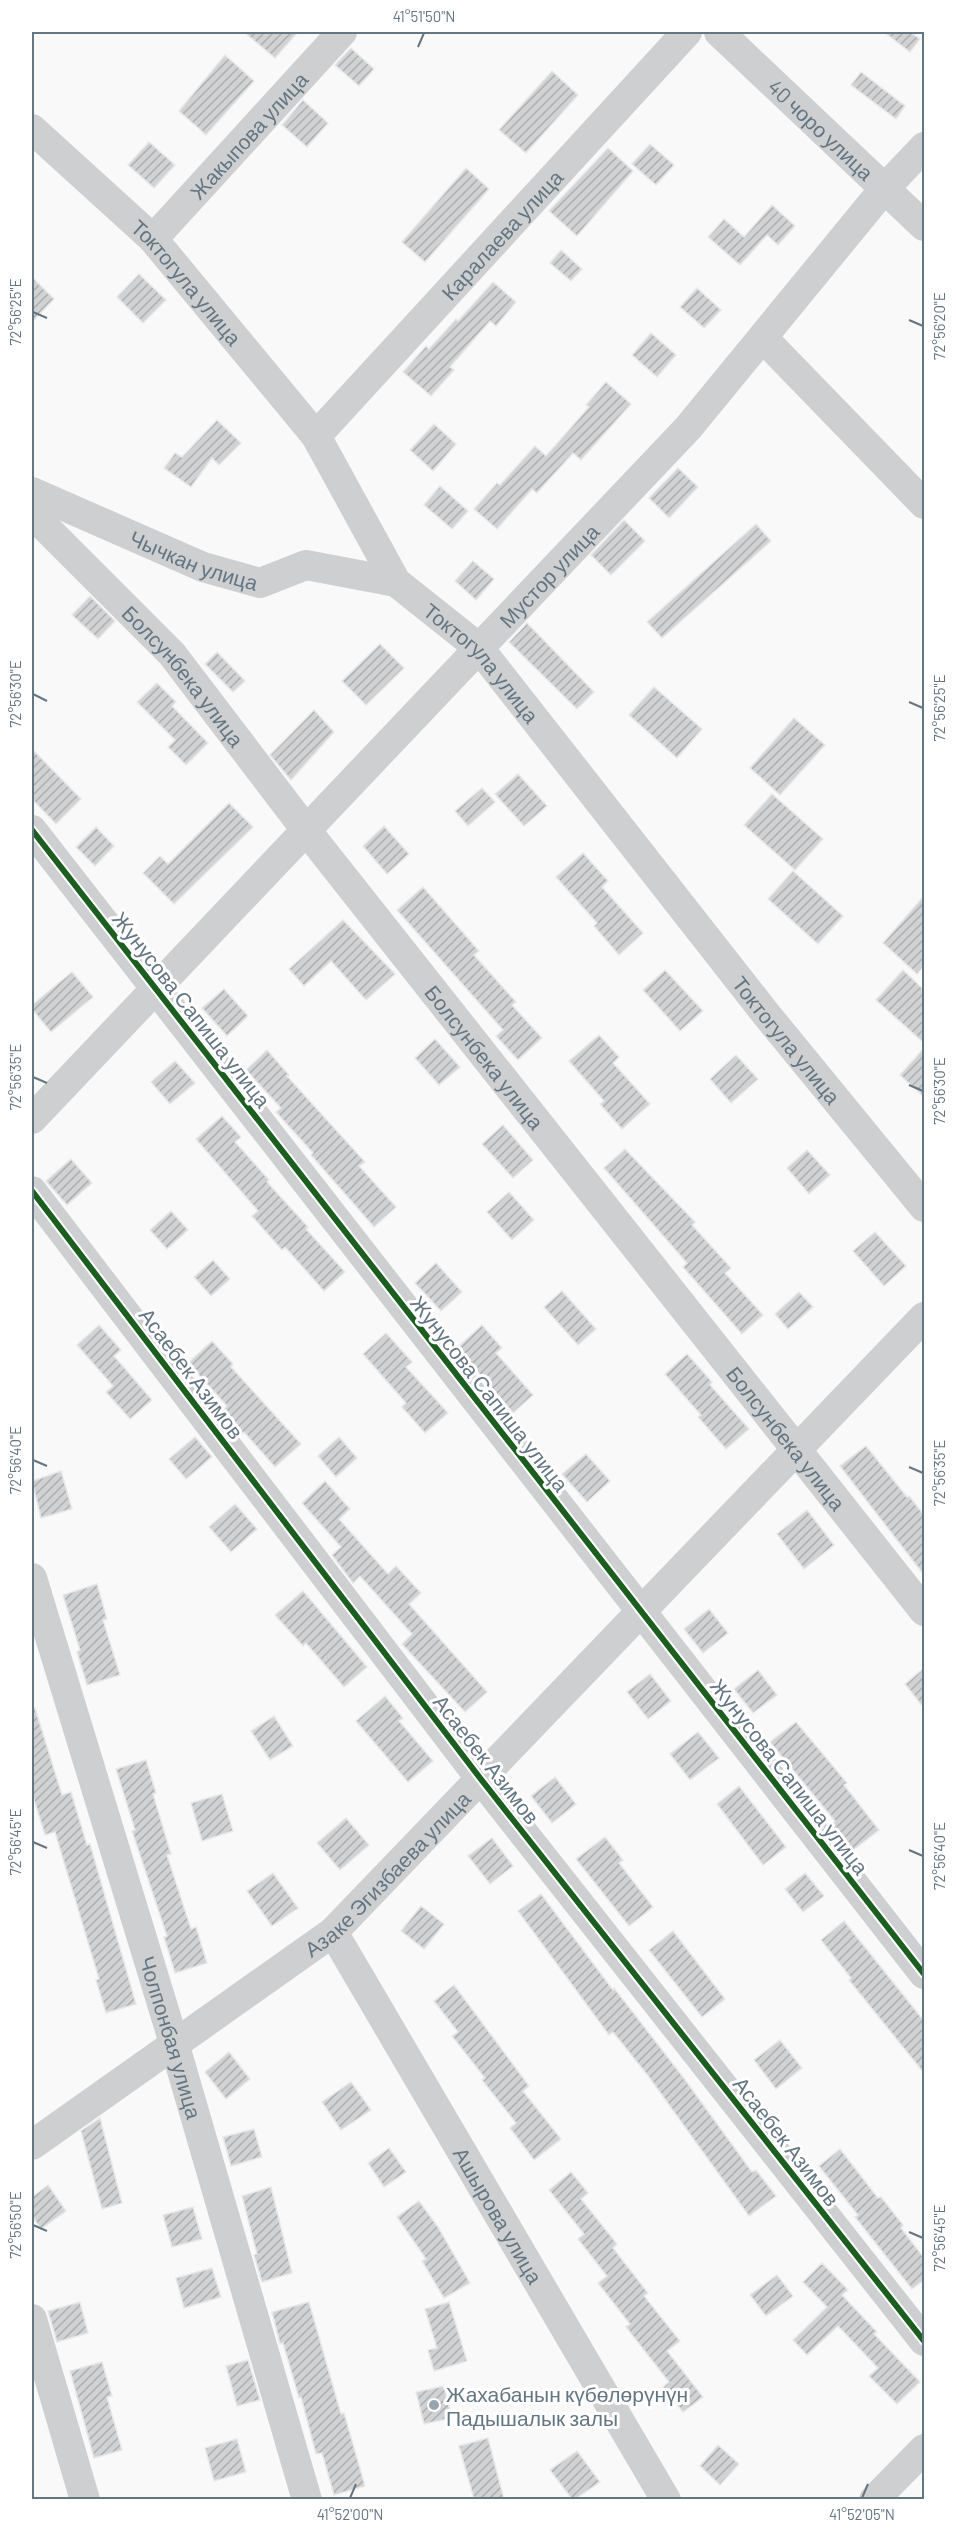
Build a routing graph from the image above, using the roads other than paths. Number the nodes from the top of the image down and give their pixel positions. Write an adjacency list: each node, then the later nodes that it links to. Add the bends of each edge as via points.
1 (342, 32): 8 (street, Жакыпова улица)
2 (687, 32): 10 (street, Каралаева улица)
3 (718, 32): 6 (street, 40 чоро улица)
4 (32, 129): 8 (street, Токтогула улица)
5 (924, 147): 6 (street, Мустор улица)
6 (884, 189): 7 (street, 40 чоро улица); 9 (street, Мустор улица)
7 (924, 226)
8 (153, 239): 10 (street, Токтогула улица)
9 (763, 338): 12 (street); 15 (street, Мустор улица, via 688,428)
10 (316, 436): 14 (street, Токтогула улица)
11 (32, 492): 14 (street, Чычкан улица, via 203,567 260,584 306,564)
12 (924, 504)
13 (32, 514): 17 (street, Болсунбека улица, via 172,654)
14 (396, 582): 15 (street, Токтогула улица)
15 (479, 648): 17 (street, Мустор улица); 21 (street, Токтогула улица, via 766,1014)
16 (32, 830): 18 (street, Жунусова Сапиша улица)
17 (306, 831): 18 (street, Мустор улица); 23 (street, Болсунбека улица)
18 (155, 989): 19 (street, Мустор улица); 26 (street, Жунусова Сапиша улица)
19 (32, 1119)
20 (32, 1191): 27 (street, Асаебек Азимов)
21 (924, 1207)
22 (924, 1317): 23 (street, Азаке Эгизбаева улица)
23 (798, 1448): 25 (street, Болсунбека улица); 26 (street, Азаке Эгизбаева улица)
24 (32, 1578): 30 (street, Чолпонбая улица)
25 (924, 1611)
26 (640, 1612): 27 (street, Азаке Эгизбаева улица); 29 (street, Жунусова Сапиша улица)
27 (480, 1778): 28 (street, Азаке Эгизбаева улица); 33 (street, Асаебек Азимов)
28 (333, 1932): 30 (street, Азаке Эгизбаева улица); 37 (street, Ашырова улица)
29 (924, 1974)
30 (174, 2043): 31 (street, Азаке Эгизбаева улица); 36 (street, Чолпонбая улица)
31 (32, 2145)
32 (32, 2319): 35 (street)
33 (924, 2341)
34 (924, 2449): 38 (street)
35 (85, 2499)
36 (307, 2499)
37 (666, 2499)
38 (874, 2499)

